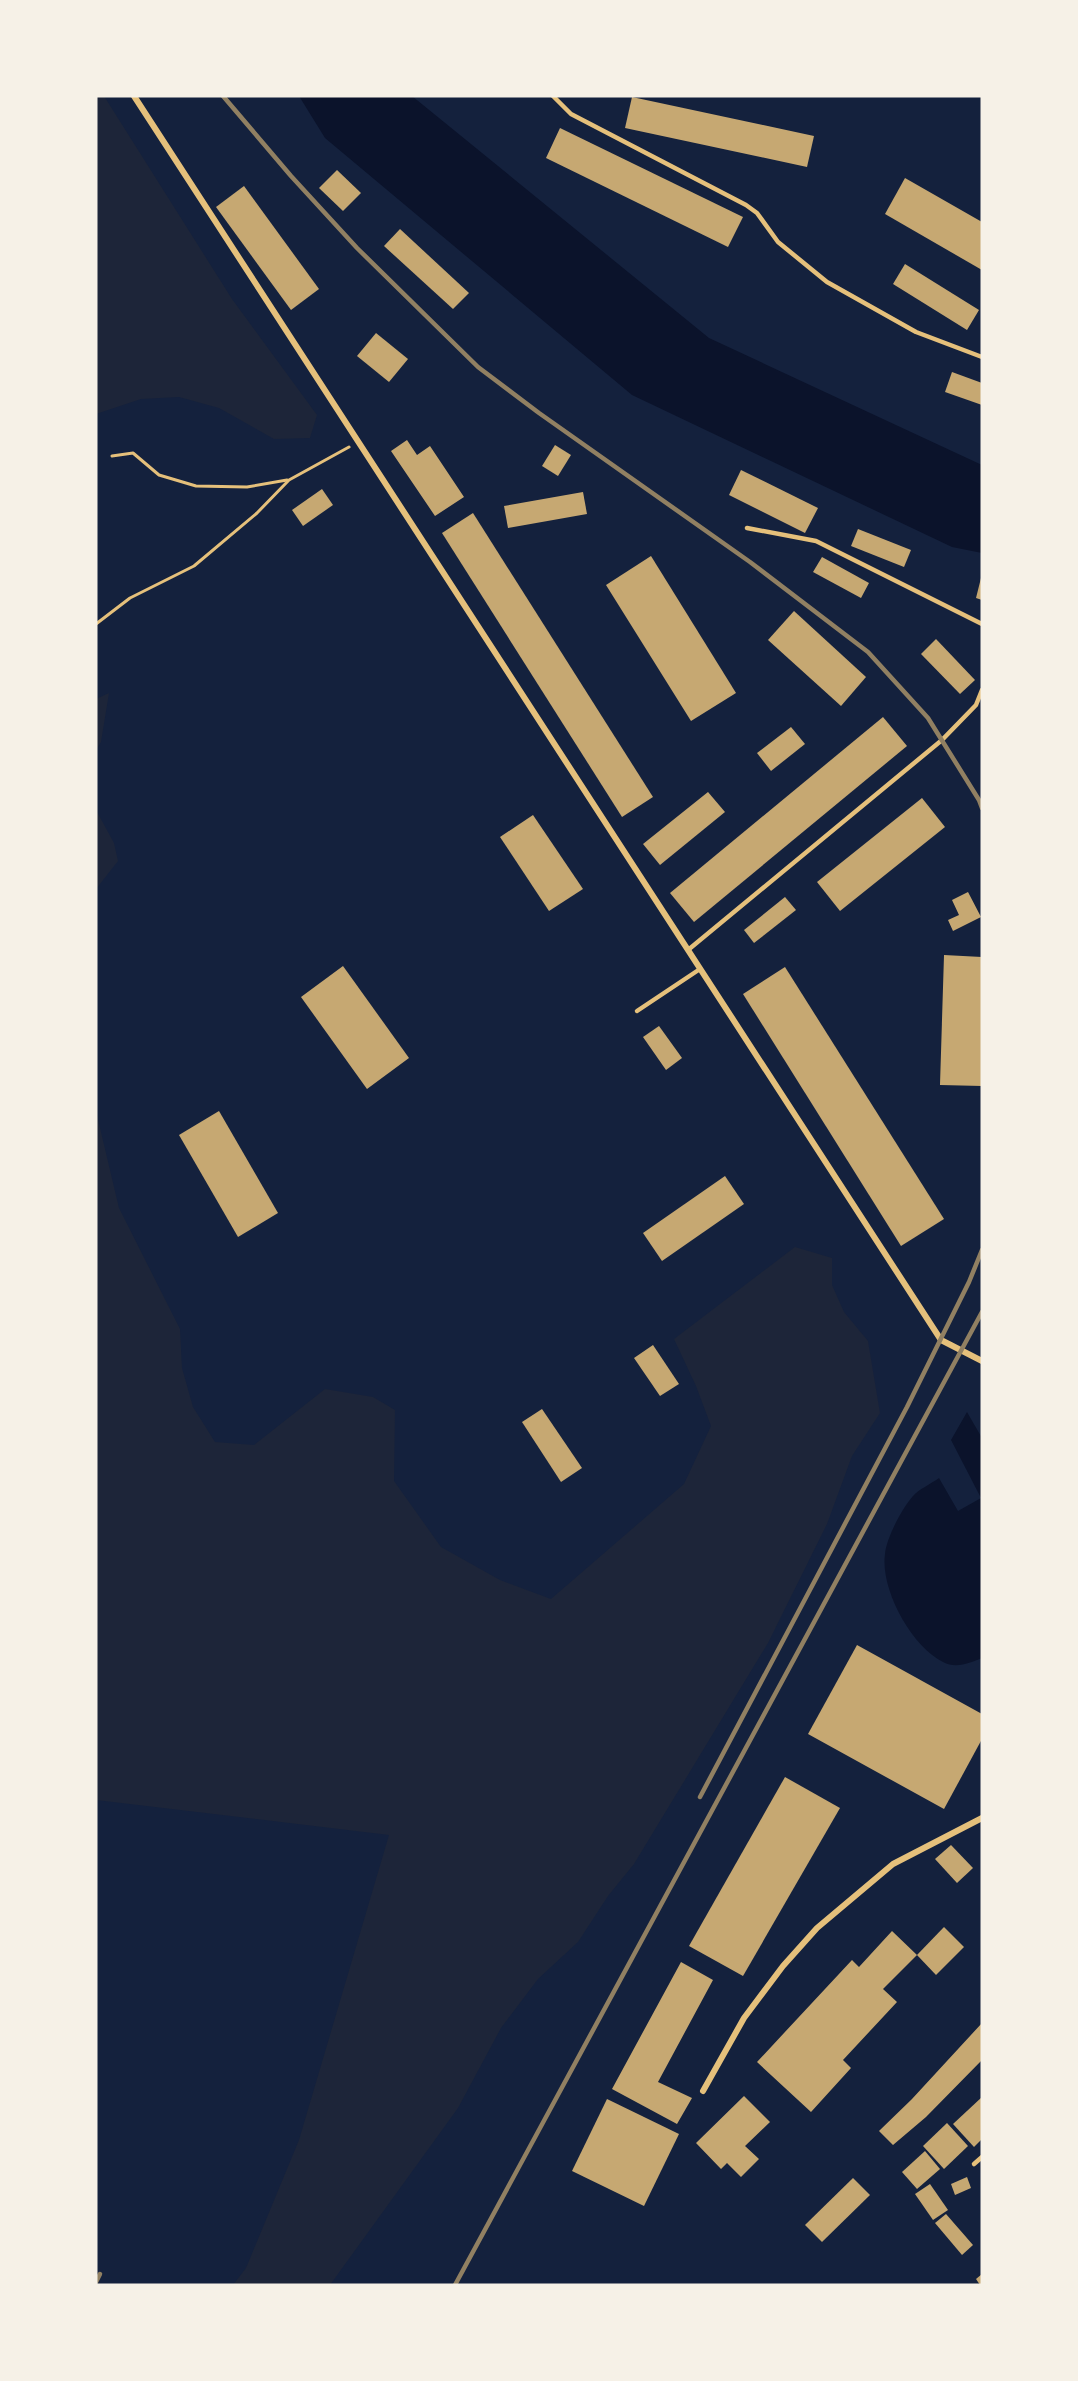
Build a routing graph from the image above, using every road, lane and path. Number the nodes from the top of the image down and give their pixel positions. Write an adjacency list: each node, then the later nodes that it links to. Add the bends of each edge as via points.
1 (134, 96): 4 (street)
2 (553, 96): 3 (lane, via 572,114 746,205 757,213 778,242 827,282 916,332)
3 (982, 357)
4 (359, 442): 6 (path); 11 (street)
5 (112, 456): 6 (path, via 133,453 159,475 196,486 247,487)
6 (289, 480): 8 (path, via 258,513 194,566 130,598)
7 (747, 528): 9 (lane, via 816,542)
8 (96, 624)
9 (982, 624)
10 (982, 690): 11 (lane, via 976,705 942,740)
11 (688, 950): 12 (street)
12 (700, 969): 13 (lane); 14 (street, via 941,1340)
13 (637, 1011)
14 (982, 1361)
15 (982, 1818): 16 (street, via 893,1864 817,1928 744,2018)
16 (703, 2091)
17 (982, 2157): 18 (lane)
18 (974, 2164)

